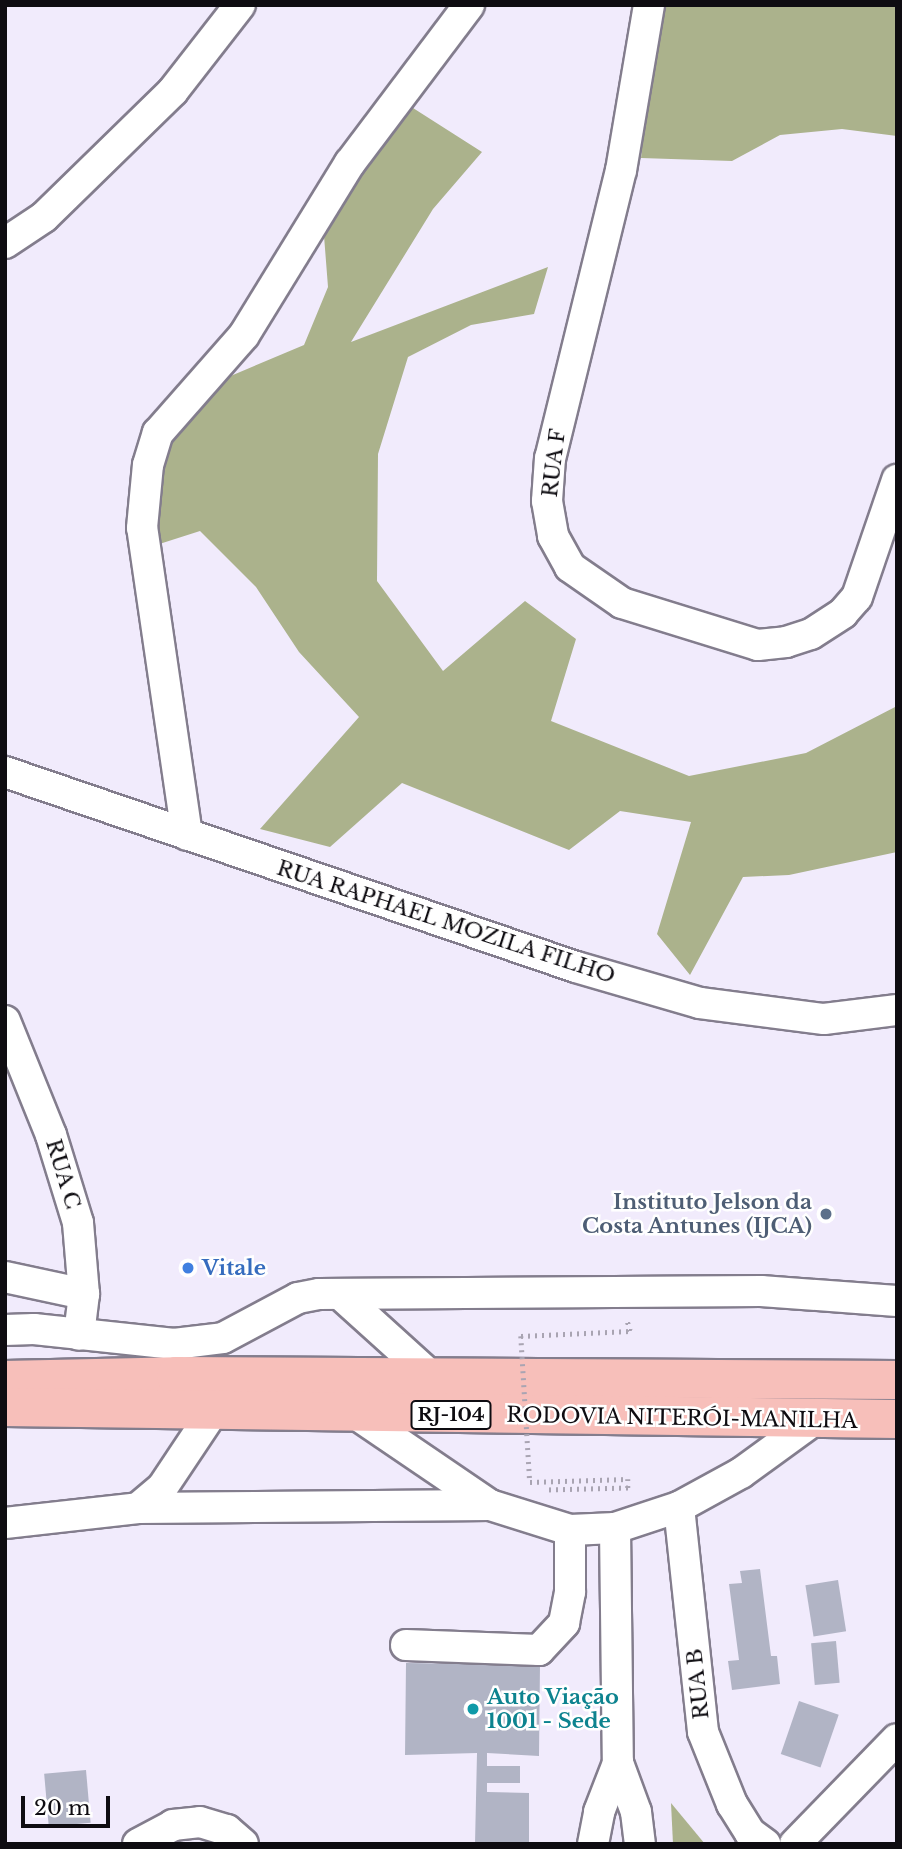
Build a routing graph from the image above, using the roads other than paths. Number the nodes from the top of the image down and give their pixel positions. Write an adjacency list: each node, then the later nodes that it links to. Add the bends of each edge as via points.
1 (240, 5): 4 (street, via 173,92 44,218)
2 (469, 5): 7 (street, via 350,163 244,335 158,433 148,465 142,528)
3 (649, 5): 5 (street, RUA F, via 621,170 550,458 547,500 553,536 570,567 622,603 758,645 786,642 811,635 843,613 856,597)
4 (5, 243)
5 (897, 480)
6 (5, 772): 7 (street, RUA RAPHAEL MOZILA FILHO)
7 (187, 835): 8 (street, RUA RAPHAEL MOZILA FILHO, via 576,967 700,1003 824,1019)
8 (897, 1010)
9 (5, 1021): 11 (street, RUA C, via 51,1135 78,1223)
10 (5, 1277): 11 (street)
11 (84, 1294): 15 (street, RUA C)
12 (340, 1294): 13 (street, via 761,1291); 16 (street, via 298,1298); 17 (street)
13 (897, 1301)
14 (5, 1330): 15 (street)
15 (79, 1335): 16 (street)
16 (175, 1360): 17 (highway, RODOVIA NITERÓI-MANILHA / RJ-104); 18 (highway, RODOVIA NITERÓI-MANILHA / RJ-104)
17 (432, 1377): 19 (highway, RODOVIA NITERÓI-MANILHA / RJ-104)
18 (5, 1380)
19 (897, 1380)
20 (5, 1407): 21 (highway, RODOVIA NITERÓI-MANILHA / RJ-104)
21 (212, 1413): 22 (highway, RODOVIA NITERÓI-MANILHA / RJ-104); 27 (street, via 162,1488)
22 (356, 1414): 24 (highway, RODOVIA NITERÓI-MANILHA / RJ-104); 25 (street)
23 (897, 1419): 24 (highway, RODOVIA NITERÓI-MANILHA / RJ-104)
24 (814, 1420): 26 (street, via 741,1473)
25 (490, 1505): 27 (street); 30 (street)
26 (678, 1507): 29 (street); 38 (street, RUA B, via 703,1732 732,1804 750,1833)
27 (138, 1508): 28 (street)
28 (5, 1523)
29 (615, 1528): 30 (street); 33 (street)
30 (570, 1530): 31 (street, via 570,1592 564,1623 539,1650)
31 (406, 1645)
32 (897, 1739): 39 (street)
33 (618, 1763): 36 (street, via 599,1812); 37 (street, via 636,1812)
34 (138, 1844): 35 (street, via 173,1825 200,1822 228,1830)
35 (243, 1844)
36 (593, 1844)
37 (640, 1844)
38 (765, 1844)
39 (794, 1844)

